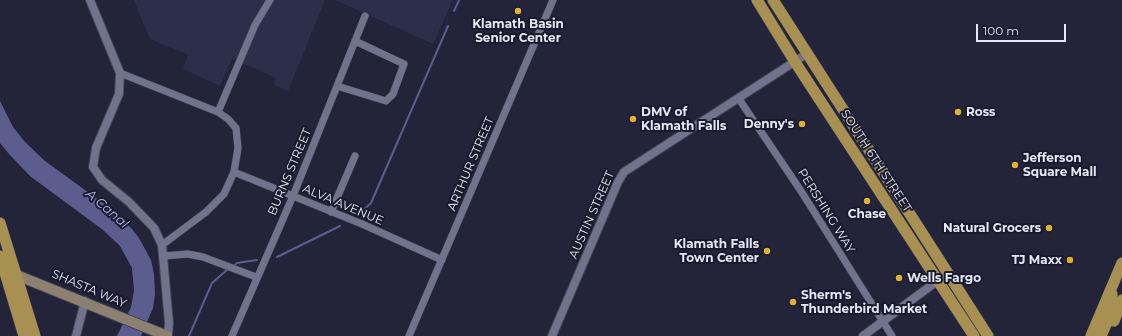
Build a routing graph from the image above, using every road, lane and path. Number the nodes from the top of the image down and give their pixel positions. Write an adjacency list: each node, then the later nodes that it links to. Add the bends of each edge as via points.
1 (90, 0): 10 (street)
2 (270, 0): 13 (street, via 255,25)
3 (553, 0): 22 (street, ARTHUR STREET)
4 (757, 0): 9 (main road, SOUTH 6TH STREET)
5 (773, 0): 8 (main road, SOUTH 6TH STREET)
6 (366, 16): 7 (street, BURNS STREET)
7 (355, 41): 11 (street, BURNS STREET); 11 (street, via 404,64 393,94 386,101)
8 (808, 53): 9 (street, AUSTIN STREET); 26 (main road, SOUTH 6TH STREET)
9 (795, 62): 12 (street, AUSTIN STREET); 28 (main road, SOUTH 6TH STREET)
10 (120, 73): 13 (street); 19 (street, via 119,94 96,148 93,167 102,180 129,202 154,228)
11 (337, 86): 16 (street, BURNS STREET)
12 (739, 99): 33 (street, PERSHING WAY, via 801,191); 40 (street, AUSTIN STREET, via 624,172)
13 (218, 112): 15 (street, via 228,118 236,128 238,148)
14 (355, 156): 17 (street)
15 (234, 172): 16 (street, ALVA AVENUE); 19 (street, via 220,199)
16 (293, 196): 17 (street, ALVA AVENUE); 27 (street, BURNS STREET)
17 (331, 212): 22 (street, ALVA AVENUE)
18 (0, 223): 25 (main road)
19 (162, 245): 21 (street)
20 (0, 256): 24 (main road)
21 (163, 256): 27 (street, via 188,254 203,257); 37 (street, via 169,323)
22 (442, 260): 39 (street, ARTHUR STREET)
23 (1122, 263): 29 (main road)
24 (2, 269): 25 (main road, SHASTA WAY); 34 (main road)
25 (16, 274): 31 (main road, SHASTA WAY); 35 (main road)
26 (948, 274): 28 (street); 44 (main road, SOUTH 6TH STREET)
27 (256, 277): 38 (street, BURNS STREET)
28 (938, 281): 33 (street); 43 (main road, SOUTH 6TH STREET)
29 (1119, 281): 32 (main road); 47 (main road, via 1111,313)
30 (1122, 300): 48 (main road)
31 (85, 301): 36 (street); 37 (main road, SHASTA WAY)
32 (1101, 311): 45 (main road); 46 (main road, via 1104,319)
33 (882, 322): 41 (street); 42 (street, PERSHING WAY)
34 (24, 336)
35 (35, 336)
36 (76, 336)
37 (167, 336)
38 (232, 336)
39 (409, 336)
40 (552, 336)
41 (863, 336)
42 (892, 336)
43 (974, 336)
44 (988, 336)
45 (1091, 336)
46 (1097, 336)
47 (1101, 336)
48 (1107, 336)

